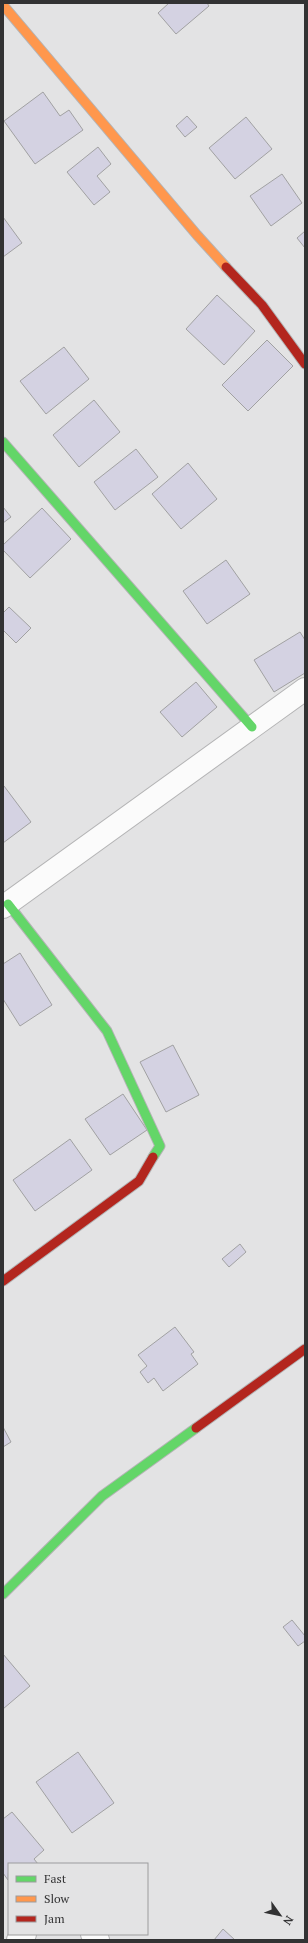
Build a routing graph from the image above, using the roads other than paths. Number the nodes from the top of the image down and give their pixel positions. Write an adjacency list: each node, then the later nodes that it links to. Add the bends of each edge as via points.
1 (3, 5): 2 (street, via 197,235 262,305)
2 (305, 364)
3 (3, 442): 5 (street)
4 (305, 689): 5 (street)
5 (252, 727): 6 (street)
6 (5, 905): 7 (street, via 107,1031 160,1146 139,1181)
7 (3, 1281)
8 (305, 1349): 9 (street, via 102,1496)
9 (3, 1594)

